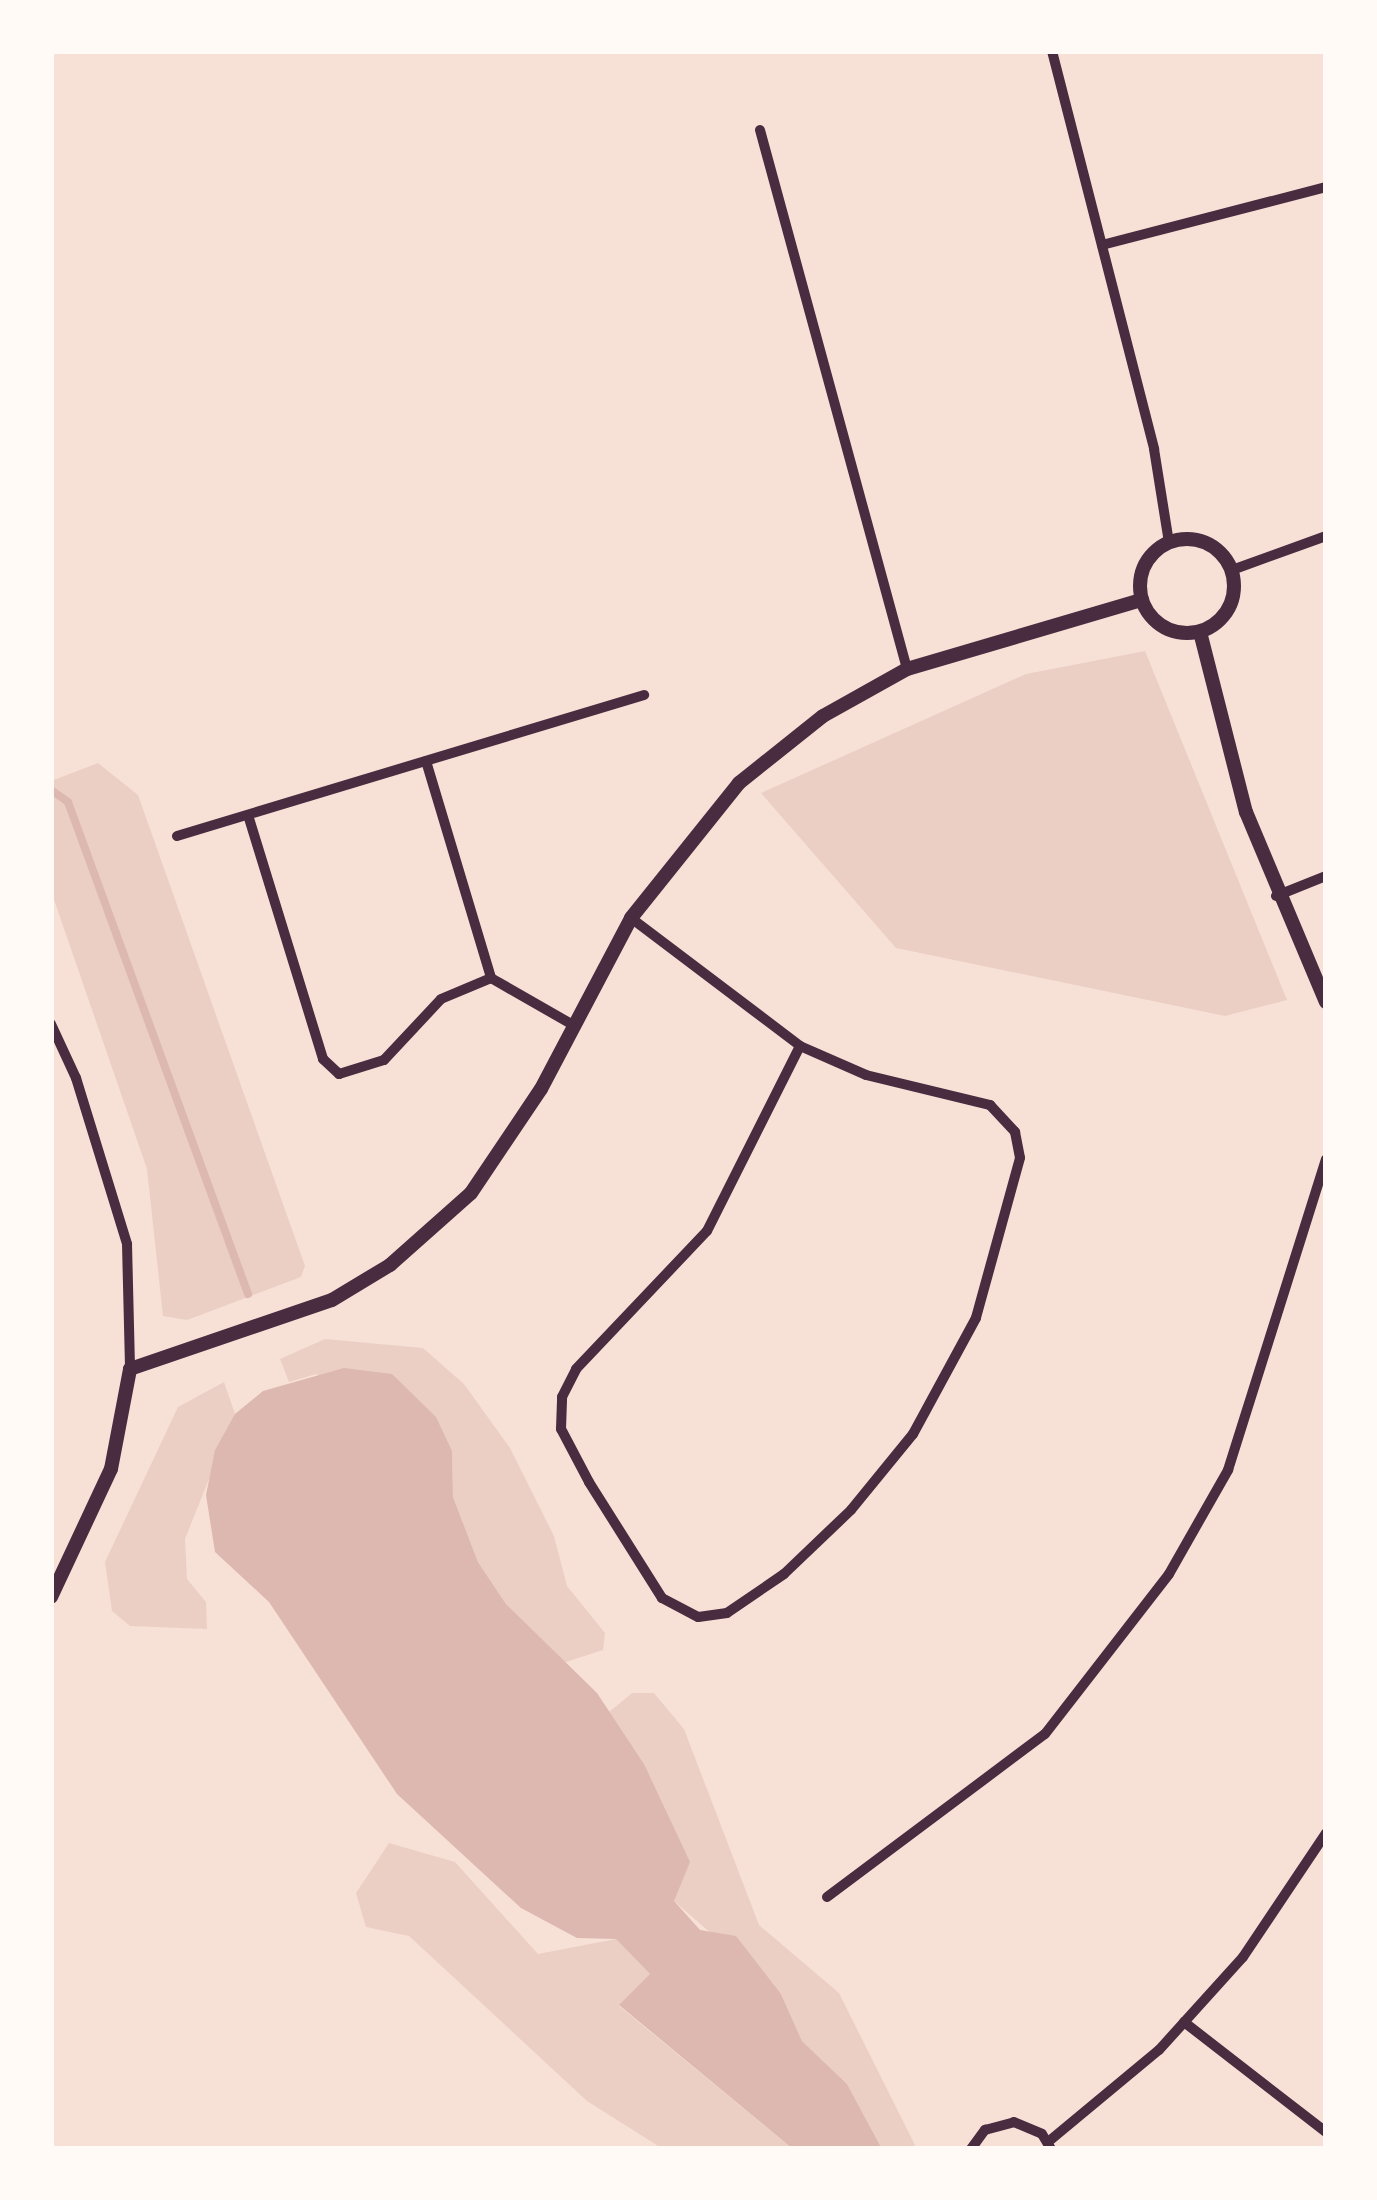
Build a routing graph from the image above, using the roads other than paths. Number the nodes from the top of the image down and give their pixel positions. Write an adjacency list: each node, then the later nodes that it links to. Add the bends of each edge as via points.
1 (1052, 51): 4 (street)
2 (760, 130): 10 (street)
3 (1326, 187): 4 (street)
4 (1102, 245): 6 (street)
5 (1326, 536): 7 (street)
6 (1169, 543): 7 (street, via 1207,544); 8 (street, via 1142,572)
7 (1232, 571): 9 (street, via 1229,608)
8 (1142, 600): 9 (street, via 1159,624); 10 (street)
9 (1201, 632): 16 (street)
10 (907, 669): 17 (street, via 823,716 739,783)
11 (644, 695): 12 (street)
12 (426, 761): 13 (street); 18 (street)
13 (248, 815): 14 (street); 18 (street, via 323,1059 339,1074 384,1060 441,999)
14 (178, 836)
15 (1326, 876): 16 (street)
16 (1276, 896): 19 (street)
17 (631, 918): 21 (street); 22 (street)
18 (491, 978): 21 (street)
19 (1326, 1002)
20 (51, 1024): 24 (street, via 127,1244)
21 (573, 1024): 24 (street, via 541,1089 471,1193 390,1265 262,1329)
22 (800, 1046): 22 (street, via 707,1231 576,1369 562,1396 561,1429 589,1482 662,1598 684,1612 727,1613 784,1574 913,1434 988,1286 1018,1170 1015,1132 979,1100 866,1076)
23 (1326, 1160): 27 (street, via 1228,1470 1169,1574 1045,1734)
24 (130, 1369): 25 (street, via 111,1469)
25 (51, 1597)
26 (1326, 1833): 28 (street, via 1244,1957)
27 (827, 1897)
28 (1184, 2022): 29 (street); 30 (street)
29 (1326, 2132)
30 (1050, 2145): 31 (street, via 1024,2124 1004,2122)
31 (971, 2149)

